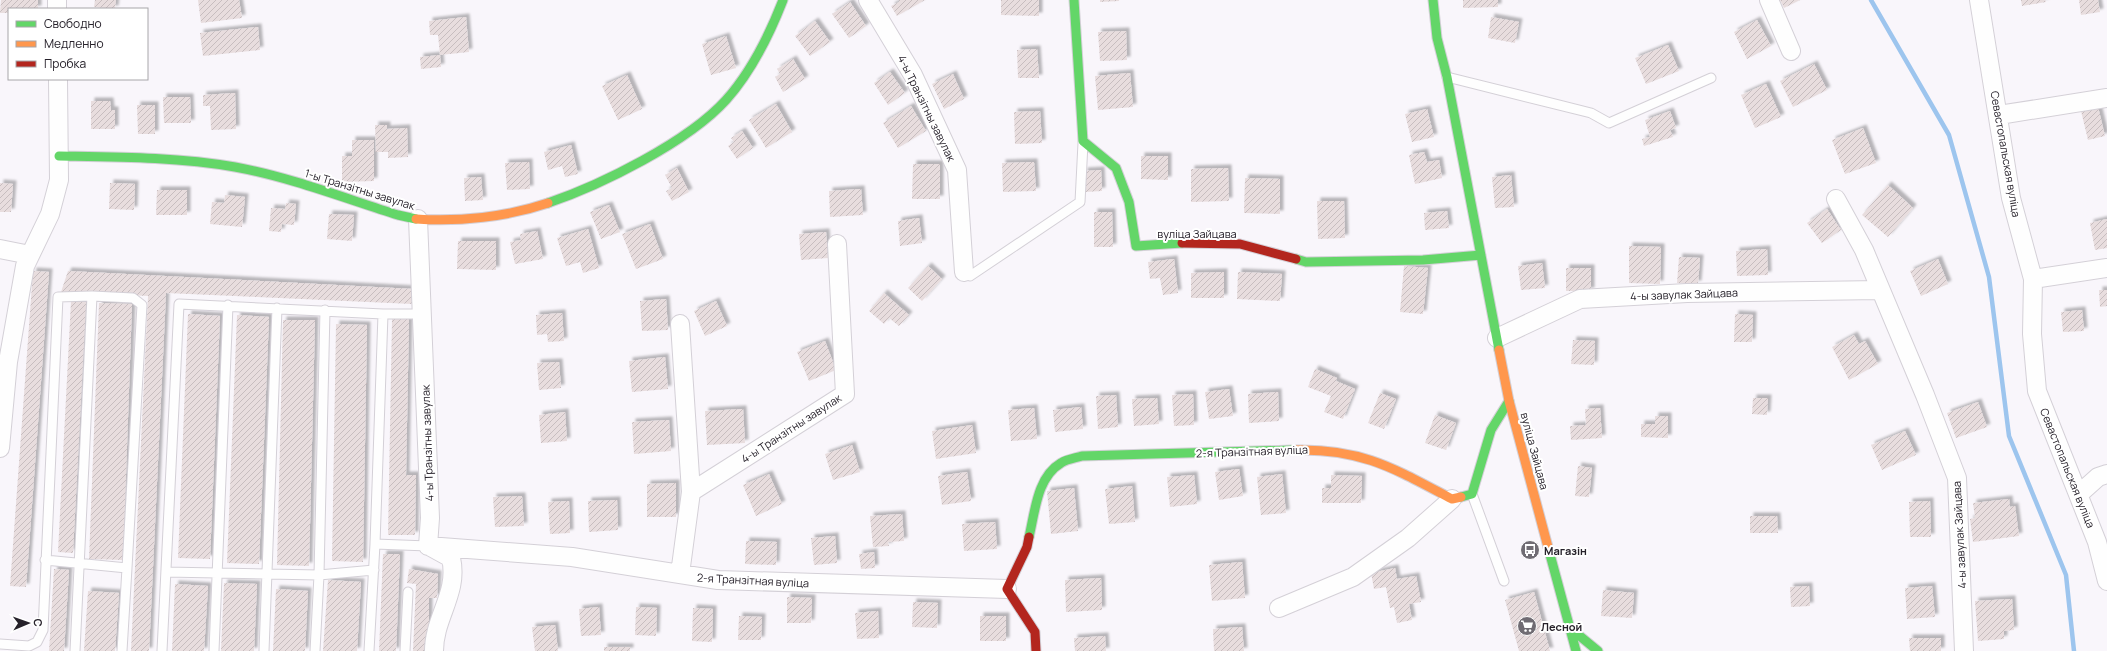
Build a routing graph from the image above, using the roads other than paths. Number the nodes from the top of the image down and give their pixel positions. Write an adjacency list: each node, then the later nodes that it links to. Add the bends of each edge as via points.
1 (783, 0): 16 (street, 1-ы Транзітны завулак, via 773,27 760,50 724,102 670,143 620,173 571,196 524,212 491,217)
2 (868, 0): 22 (street, 4-ы Транзітны завулак, via 913,75 957,170)
3 (1074, 0): 13 (street)
4 (1433, 0): 8 (street, вуліца Зайцава, via 1437,38)
5 (1769, 0): 7 (street)
6 (1979, 0): 12 (street, Севастопальская вуліца)
7 (1791, 51)
8 (1447, 77): 9 (lane, via 1591,113 1609,123); 20 (street, вуліца Зайцава)
9 (1711, 78)
10 (58, 80): 14 (street)
11 (2107, 98): 12 (street)
12 (1999, 115): 23 (street, Севастопальская вуліца, via 2012,198)
13 (1083, 141): 20 (street, вуліца Зайцава, via 1116,168 1128,202 1136,246 1170,243 1240,244 1306,262 1423,260); 22 (lane, via 1080,202 970,276)
14 (59, 156): 16 (street, 1-ы Транзітны завулак, via 164,159 239,168); 19 (street, via 56,195 41,236)
15 (1836, 199): 24 (street, 4-ы завулак Зайцава, via 1864,250)
16 (418, 219): 30 (street, 4-ы Транзітны завулак)
17 (837, 244): 36 (street, 4-ы Транзітны завулак, via 845,394)
18 (0, 249): 19 (street)
19 (30, 255): 34 (street, via 25,266 8,362)
20 (1481, 255): 32 (street, вуліца Зайцава)
21 (2107, 268): 23 (street)
22 (964, 272)
23 (2033, 279): 38 (street, Севастопальская вуліца, via 2032,334 2037,391)
24 (1879, 290): 32 (street, 4-ы завулак Зайцава, via 1687,293 1580,299); 70 (street, 4-ы завулак Зайцава, via 1925,395 1957,478)
25 (92, 296): 42 (lane, via 58,297); 43 (lane); 44 (lane, via 133,298 142,305)
26 (228, 305): 27 (lane); 46 (lane, via 179,304); 47 (lane)
27 (277, 308): 28 (lane); 48 (lane)
28 (325, 310): 29 (lane); 49 (lane)
29 (383, 314): 30 (lane); 40 (lane)
30 (422, 314): 41 (street, 4-ы Транзітны завулак, via 430,518)
31 (680, 324): 36 (street)
32 (1497, 338): 33 (street, вуліца Зайцава)
33 (1510, 401): 37 (street, via 1492,430); 56 (street, вуліца Зайцава)
34 (0, 448)
35 (2107, 474): 38 (street, via 2098,477)
36 (691, 492): 50 (street)
37 (1472, 494): 39 (street); 51 (lane)
38 (2080, 494): 52 (street, Севастопальская вуліца, via 2098,542)
39 (1452, 499): 53 (street, 2-я Транзітная вуліца, via 1384,464 1362,456 1319,449 1082,456 1062,462 1042,484 1027,547); 55 (street, via 1408,538 1352,577)
40 (375, 544): 41 (lane); 45 (lane)
41 (428, 546): 50 (street, 2-я Транзітная вуліца, via 572,558); 66 (street, via 451,558 454,571 451,591 441,614)
42 (45, 560): 43 (lane); 57 (lane, via 42,630 37,642 29,646)
43 (80, 564): 44 (lane); 58 (lane)
44 (127, 568): 59 (lane)
45 (374, 570): 49 (lane); 64 (lane)
46 (166, 572): 47 (lane); 60 (lane)
47 (218, 574): 48 (lane); 61 (lane)
48 (268, 574): 49 (lane); 62 (lane)
49 (319, 574): 63 (lane)
50 (680, 574): 53 (street, 2-я Транзітная вуліца, via 718,580)
51 (1504, 581)
52 (2107, 582)
53 (1007, 588): 67 (street, via 1035,632)
54 (408, 592): 65 (lane)
55 (1278, 608)
56 (1570, 628): 68 (street, вуліца Зайцава); 69 (street)
57 (0, 644)
58 (75, 651)
59 (122, 651)
60 (162, 651)
61 (214, 651)
62 (264, 651)
63 (315, 651)
64 (369, 651)
65 (405, 651)
66 (434, 651)
67 (1036, 651)
68 (1576, 651)
69 (1598, 651)
70 (1964, 651)

